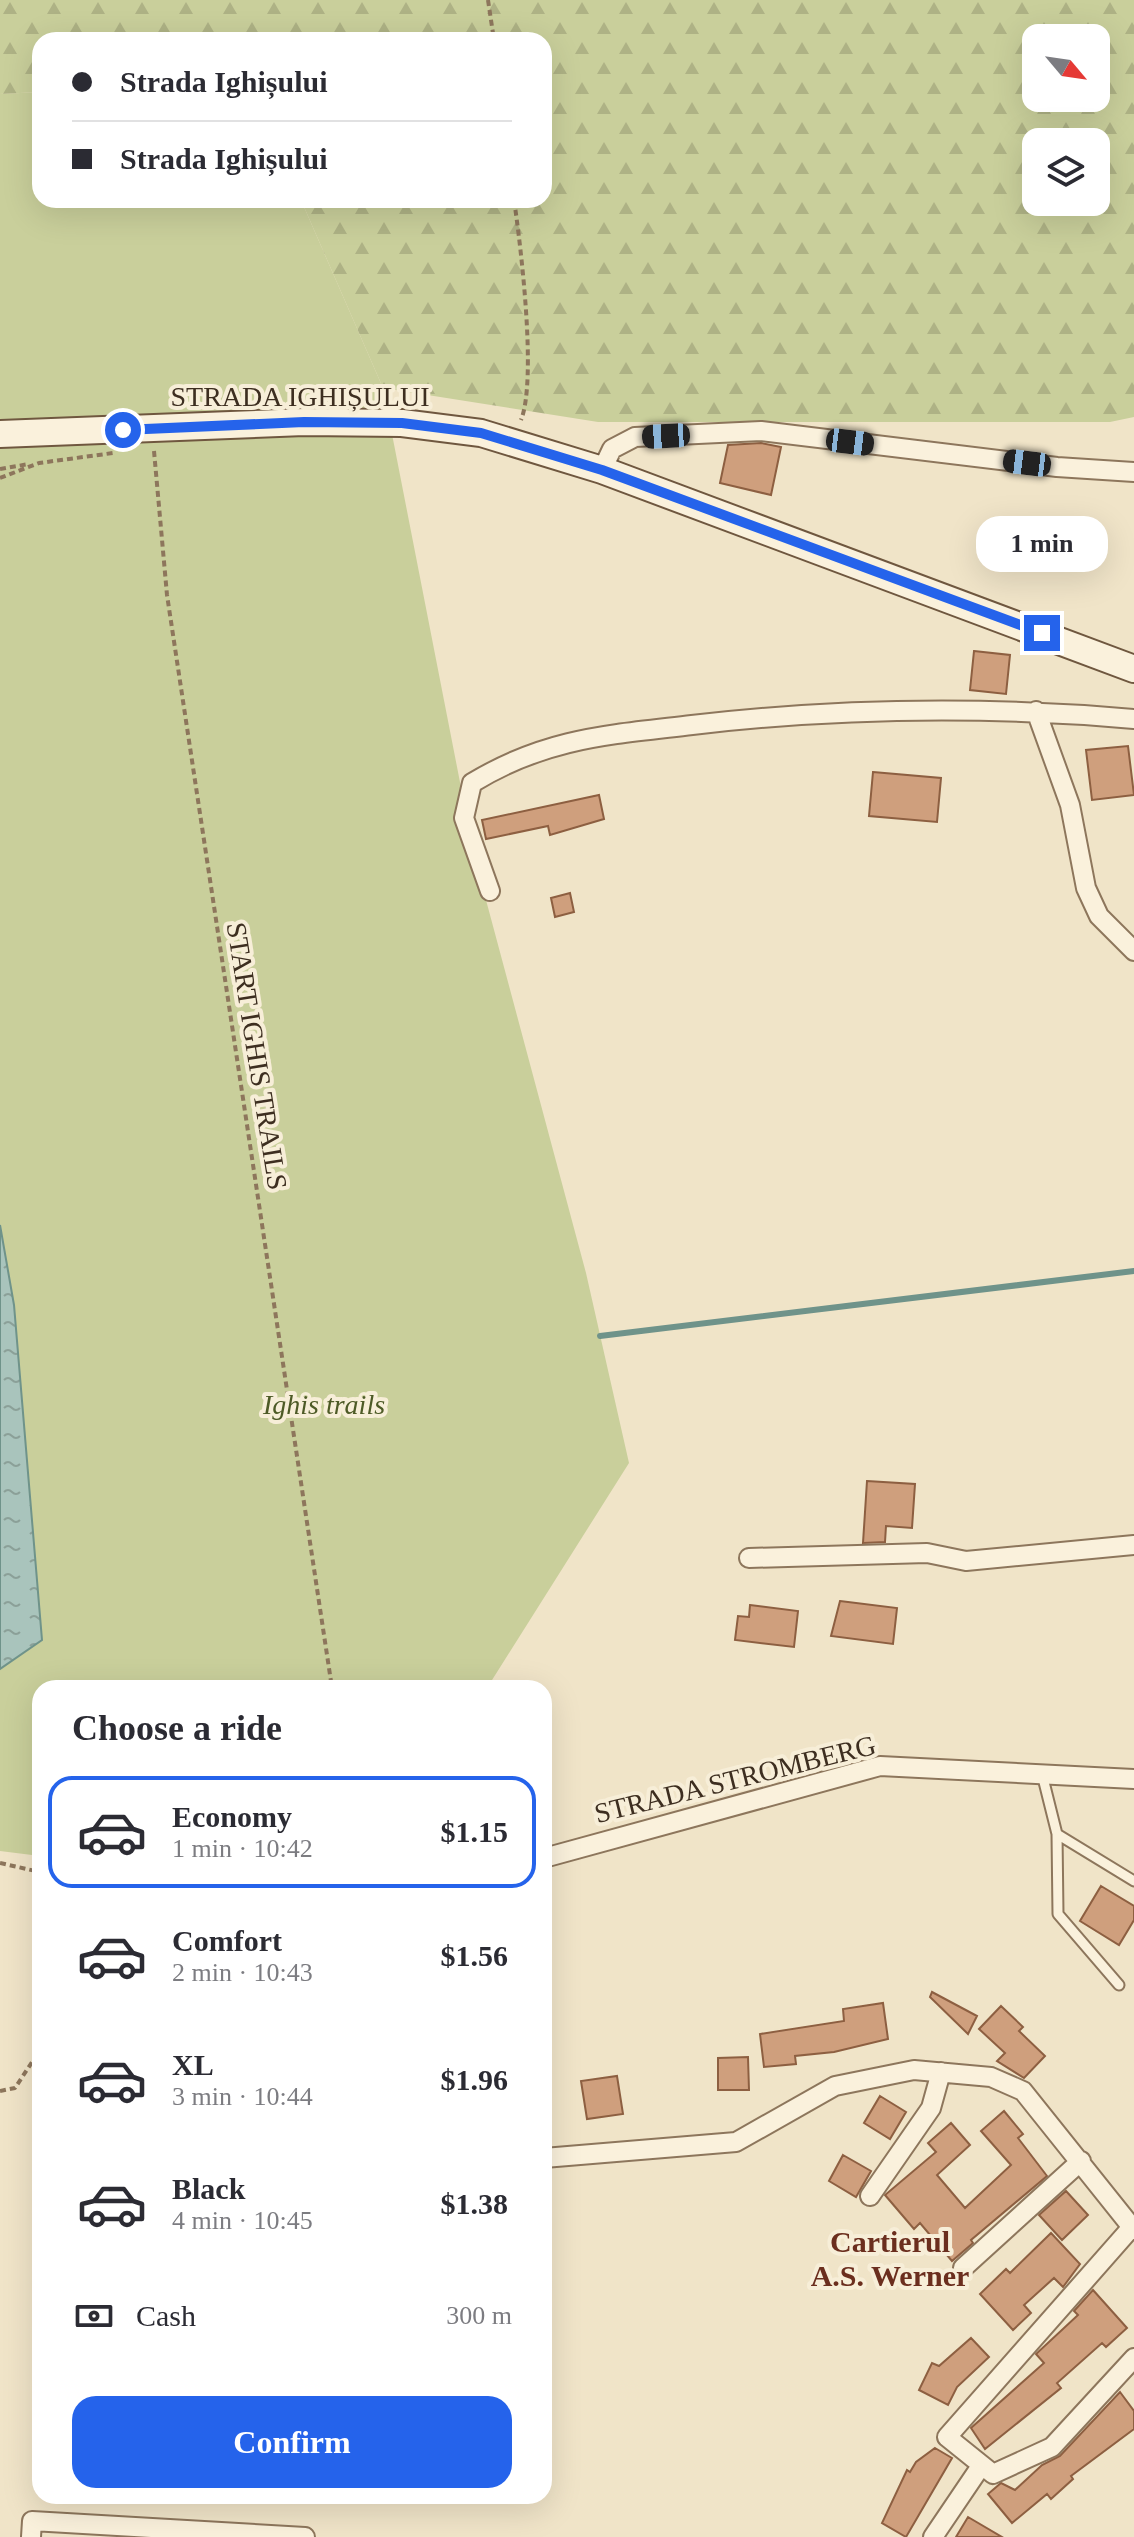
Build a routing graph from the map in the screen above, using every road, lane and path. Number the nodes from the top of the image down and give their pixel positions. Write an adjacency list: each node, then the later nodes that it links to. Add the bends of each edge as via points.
1 (488, 0): 2 (path)
2 (493, 32)
3 (515, 208): 6 (path, via 526,332 525,408)
4 (152, 429): 5 (street, STRADA IGHIȘULUI); 6 (street, STRADA IGHIȘULUI, via 402,423); 20 (path, START IGHIS TRAILS, via 167,595)
5 (0, 434)
6 (512, 442): 10 (street, STRADA IGHIȘULUI)
7 (120, 449): 8 (path, via 109,456)
8 (39, 463): 9 (path); 12 (path)
9 (0, 469)
10 (602, 470): 11 (street, via 612,449 635,437 761,431); 13 (street, STRADA IGHIȘULUI)
11 (1134, 472)
12 (0, 478)
13 (1134, 669)
14 (1036, 711): 15 (street); 16 (street, via 789,714 571,740 511,759 472,783 464,818); 17 (street, via 1070,805 1086,888 1099,916)
15 (1134, 719)
16 (490, 891)
17 (1134, 951)
18 (1134, 1545): 19 (street, via 966,1561 927,1553)
19 (749, 1558)
20 (331, 1680)
21 (1042, 1774): 22 (street, STRADA STROMBERG); 23 (lane); 24 (street, STRADA STROMBERG, via 880,1766)
22 (1134, 1779)
23 (1057, 1834): 27 (lane); 28 (lane, via 1058,1914)
24 (552, 1856)
25 (0, 1863): 26 (path)
26 (32, 1870)
27 (1134, 1881)
28 (1119, 1985)
29 (32, 2062): 31 (path, via 15,2088)
30 (941, 2072): 32 (street, via 914,2070 835,2086 736,2142); 33 (street, via 991,2077 1023,2091); 34 (street, via 931,2108)
31 (0, 2091)
32 (552, 2157)
33 (1081, 2161): 35 (street); 36 (street)
34 (870, 2196)
35 (1133, 2228): 38 (street, via 947,2437)
36 (963, 2268)
37 (1134, 2358): 38 (street, via 1052,2447)
38 (987, 2470): 41 (street)
39 (31, 2537): 40 (street, via 32,2521)
40 (305, 2537)
41 (933, 2537)

